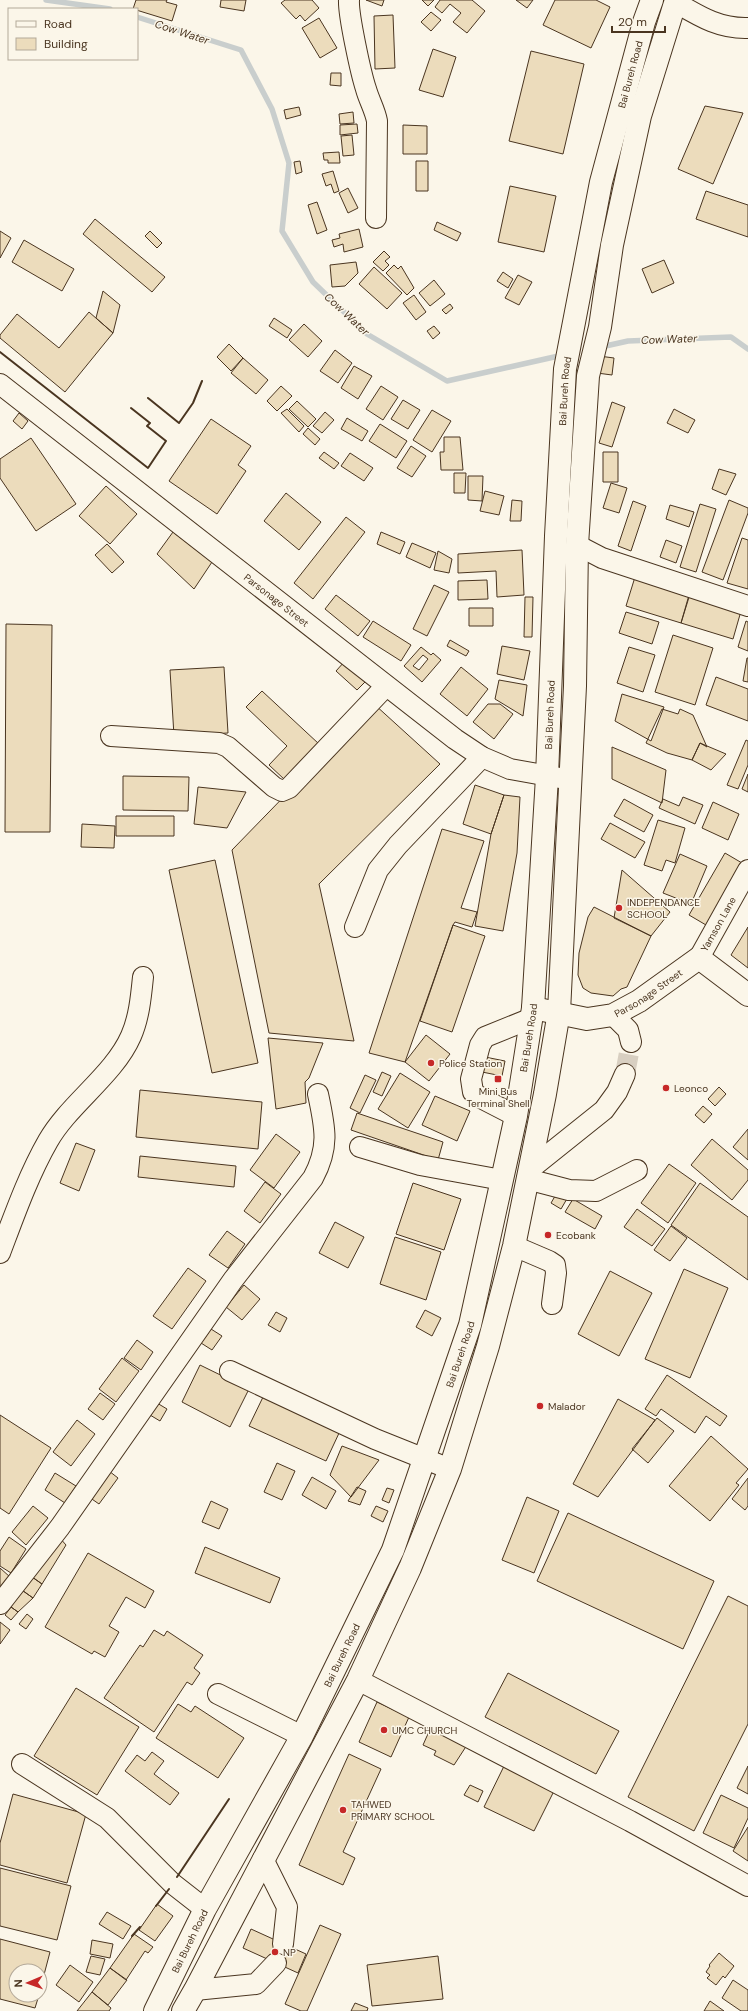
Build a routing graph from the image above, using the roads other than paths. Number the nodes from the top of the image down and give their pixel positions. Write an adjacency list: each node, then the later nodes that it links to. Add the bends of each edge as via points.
1 (350, 0): 5 (street, via 365,89 377,122)
2 (652, 0): 12 (main road, Bai Bureh Road, via 601,182 565,369)
3 (675, 1): 4 (street, via 710,22 734,29); 7 (main road, Bai Bureh Road, via 640,116 612,245 600,327 588,376)
4 (748, 28)
5 (376, 218)
6 (0, 384): 9 (street, Parsonage Street)
7 (577, 545): 8 (street, via 602,558); 13 (main road, Bai Bureh Road)
8 (748, 606)
9 (386, 686): 10 (street, via 289,788 282,791 228,747 219,743); 11 (street, Parsonage Street)
10 (112, 736)
11 (482, 757): 12 (street, Parsonage Street, via 510,769); 15 (street, via 398,845 378,870)
12 (547, 777): 13 (street, Parsonage Street); 20 (main road, Bai Bureh Road)
13 (571, 780): 19 (main road, Bai Bureh Road)
14 (748, 870): 16 (street, Yamson Lane)
15 (355, 927)
16 (700, 958): 18 (main road); 21 (main road, Parsonage Street, via 639,1001)
17 (144, 977): 31 (street, via 131,1037 117,1058 48,1140)
18 (748, 995)
19 (559, 1012): 20 (main road, Parsonage Street); 21 (main road, Parsonage Street, via 587,1019); 28 (main road, Bai Bureh Road)
20 (532, 1013): 25 (main road, Bai Bureh Road); 25 (street, via 486,1037 480,1045 471,1079 473,1092)
21 (613, 1015): 22 (street, via 628,1030)
22 (631, 1042)
23 (625, 1074): 28 (street, via 617,1092 604,1110)
24 (318, 1094): 36 (street, via 325,1141 322,1162 313,1178 234,1280 60,1527)
25 (516, 1116): 29 (main road, Bai Bureh Road)
26 (360, 1146): 29 (street, via 420,1165)
27 (637, 1170): 28 (street, via 596,1191 569,1190)
28 (528, 1175): 30 (main road, Bai Bureh Road)
29 (502, 1180): 34 (main road, Bai Bureh Road, via 470,1325)
30 (514, 1246): 32 (street, via 555,1265); 35 (main road, Bai Bureh Road, via 488,1346)
31 (0, 1253)
32 (552, 1304)
33 (230, 1371): 34 (street, via 375,1439)
34 (426, 1459): 35 (street); 39 (main road, Bai Bureh Road, via 393,1550)
35 (450, 1469): 37 (main road, Bai Bureh Road, via 410,1568)
36 (0, 1604)
37 (358, 1680): 41 (main road, Bai Bureh Road); 42 (street, via 630,1821)
38 (218, 1694): 39 (street)
39 (302, 1736): 43 (main road, Bai Bureh Road)
40 (22, 1764): 43 (street, via 107,1818 173,1884)
41 (263, 1859): 44 (street, via 287,1907); 46 (main road, Bai Bureh Road)
42 (748, 1886)
43 (205, 1909): 47 (main road, Bai Bureh Road)
44 (283, 1944)
45 (276, 1963): 46 (street, via 256,1984)
46 (188, 2005)
47 (155, 2011)

